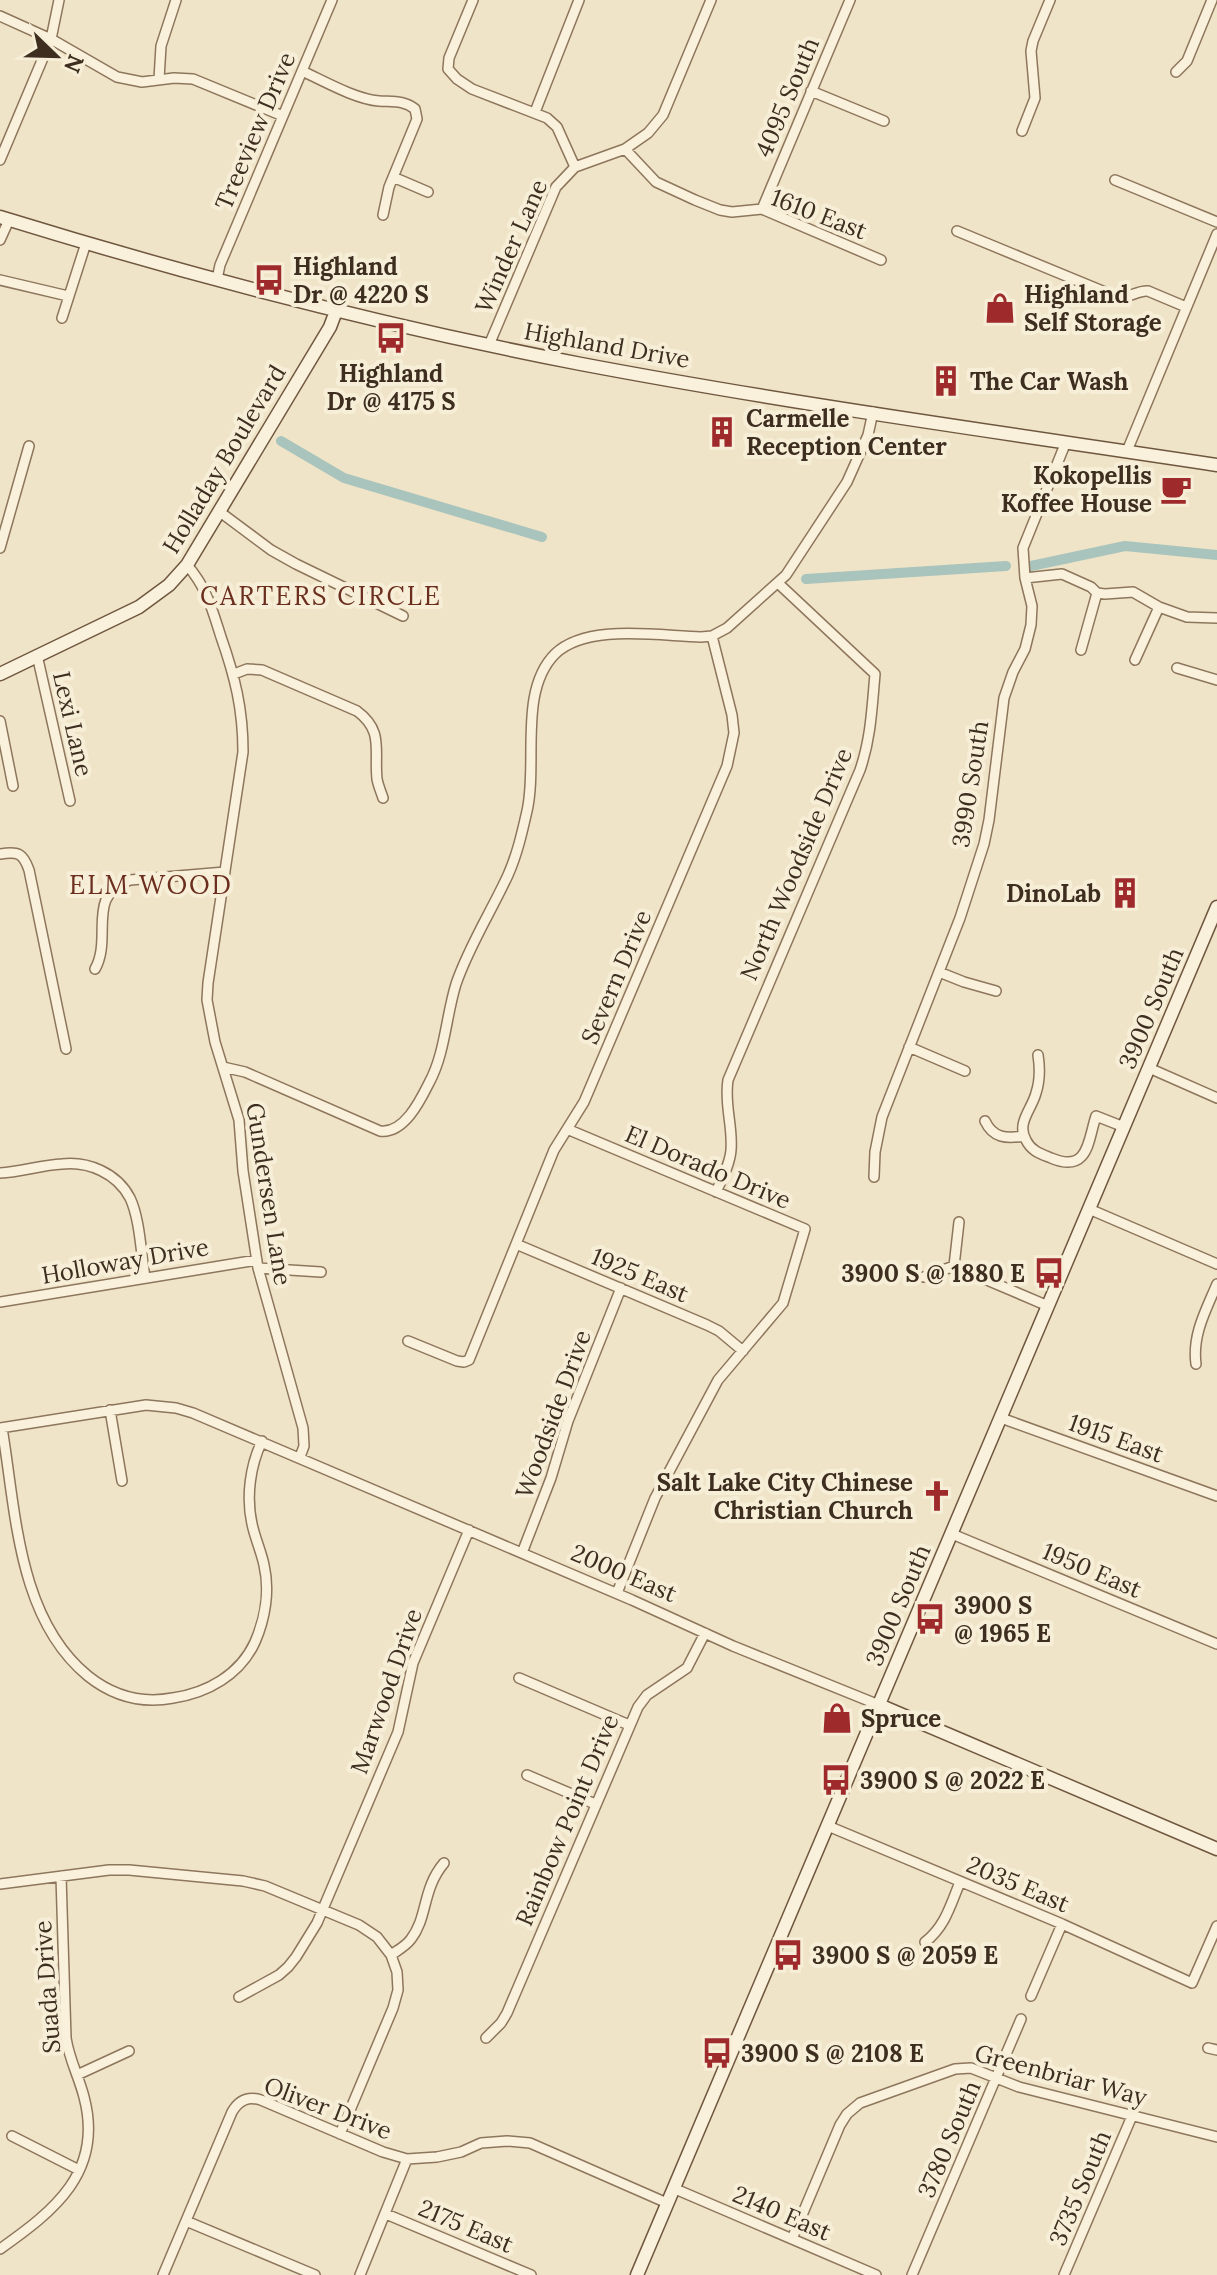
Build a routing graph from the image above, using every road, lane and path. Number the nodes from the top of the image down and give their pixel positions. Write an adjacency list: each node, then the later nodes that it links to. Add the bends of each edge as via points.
1 (59, 0): 11 (street)
2 (176, 0): 14 (street, via 161,46)
3 (332, 0): 12 (street, Treeview Drive)
4 (473, 0): 16 (street, via 448,69 472,89)
5 (579, 0): 16 (street)
6 (711, 0): 20 (street, via 663,115)
7 (850, 0): 15 (street, 4095 South)
8 (1050, 0): 19 (street, via 1033,41 1035,98)
9 (1212, 0): 13 (street, via 1187,61)
10 (0, 16): 11 (street)
11 (51, 39): 14 (street, via 117,77); 21 (street)
12 (302, 71): 17 (street, Treeview Drive); 23 (street, via 370,100 408,104 416,112)
13 (1176, 72)
14 (159, 79): 17 (street, via 205,83)
15 (811, 91): 18 (street); 26 (street, 4095 South)
16 (535, 112): 22 (street, via 557,127)
17 (283, 116): 35 (street, Treeview Drive)
18 (884, 121)
19 (1022, 131)
20 (625, 149): 22 (street); 26 (street, 1610 East, via 656,182 695,200 732,212)
21 (0, 160)
22 (575, 167): 41 (street, Winder Lane, via 556,187)
23 (393, 177): 25 (street); 27 (street)
24 (1115, 180): 29 (street)
25 (428, 192)
26 (762, 209): 34 (street, 1610 East)
27 (383, 215)
28 (4, 219): 31 (street); 33 (main road, Highland Drive)
29 (1217, 222)
30 (957, 231): 38 (street, via 1117,297 1142,290)
31 (0, 240)
32 (1216, 241): 38 (street)
33 (86, 243): 35 (main road, Highland Drive); 37 (street)
34 (881, 260)
35 (217, 279): 39 (main road, Highland Drive)
36 (0, 280): 37 (street)
37 (68, 296): 40 (street)
38 (1186, 307): 45 (street)
39 (336, 311): 41 (main road, Highland Drive); 47 (main road, Holladay Boulevard)
40 (62, 318)
41 (489, 345): 42 (main road, Highland Drive)
42 (873, 412): 43 (main road, Highland Drive); 51 (street, via 847,482)
43 (1066, 442): 45 (main road, Highland Drive); 50 (street, 3990 South, via 1023,548)
44 (29, 446): 48 (street)
45 (1127, 451): 46 (main road, Highland Drive)
46 (1217, 465)
47 (220, 512): 49 (main road, Holladay Boulevard); 54 (street, via 271,550)
48 (0, 548)
49 (187, 565): 58 (main road, Holladay Boulevard, via 139,607); 62 (street, Gundersen Lane, via 206,592)
50 (1025, 578): 52 (street, via 1062,574); 72 (street, 3990 South, via 1031,625 1004,698 984,844)
51 (779, 584): 56 (street); 87 (street, North Woodside Drive, via 875,674 871,723 860,770 728,1080 730,1156)
52 (1097, 593): 53 (street, via 1133,592); 57 (street)
53 (1159, 607): 55 (street, via 1187,617); 59 (street)
54 (403, 616)
55 (1217, 618)
56 (712, 636): 77 (street, via 596,634 570,643 545,666 533,699 532,773 519,843 456,984 432,1079 406,1119 380,1131); 83 (street, Severn Drive, via 732,715 727,766 584,1102)
57 (1081, 650)
58 (37, 655): 61 (main road, Holladay Boulevard); 67 (street, Lexi Lane)
59 (1135, 660)
60 (1177, 668): 63 (street)
61 (0, 674)
62 (234, 674): 66 (street, via 262,670 357,711 375,734); 69 (street, Gundersen Lane, via 243,752)
63 (1217, 680)
64 (0, 721): 65 (street)
65 (13, 786)
66 (383, 798)
67 (70, 801)
68 (0, 854): 75 (street, via 25,858)
69 (225, 872): 71 (street, via 117,884 104,903 102,952); 77 (street, Gundersen Lane, via 207,1000)
70 (1217, 907): 78 (main road, 3900 South)
71 (95, 969)
72 (939, 972): 73 (street); 74 (street, 3990 South)
73 (996, 991)
74 (909, 1047): 79 (street); 86 (street, 3990 South, via 879,1129)
75 (66, 1049)
76 (1038, 1055): 84 (street, via 1038,1084 1023,1120)
77 (223, 1067): 91 (street, Gundersen Lane, via 239,1120)
78 (1149, 1068): 80 (street); 82 (main road, 3900 South)
79 (965, 1071)
80 (1217, 1098)
81 (985, 1121): 84 (street, via 1001,1137)
82 (1124, 1127): 84 (street, via 1096,1116 1088,1149 1068,1162 1037,1152); 88 (main road, 3900 South)
83 (567, 1129): 87 (street, El Dorado Drive); 90 (street, Severn Drive)
84 (1024, 1136)
85 (0, 1173): 95 (street, via 62,1163 97,1168 110,1176 130,1198)
86 (874, 1177)
87 (716, 1192): 102 (street, El Dorado Drive, via 805,1229 783,1303)
88 (1089, 1209): 92 (street); 100 (main road, 3900 South)
89 (959, 1222): 93 (street)
90 (516, 1244): 98 (street, 1925 East); 101 (street, Severn Drive, via 467,1362)
91 (258, 1264): 94 (street, Holloway Drive); 95 (street, Holloway Drive); 108 (street, Gundersen Lane, via 303,1428)
92 (1217, 1264)
93 (954, 1266): 96 (street); 100 (street)
94 (321, 1272)
95 (145, 1277): 99 (street, Holloway Drive)
96 (924, 1277)
97 (1217, 1284): 103 (street, via 1196,1335)
98 (621, 1288): 102 (street, 1925 East, via 719,1331); 113 (street, Woodside Drive)
99 (0, 1302)
100 (1048, 1306): 105 (main road, 3900 South)
101 (408, 1341)
102 (743, 1351): 114 (street, El Dorado Drive, via 718,1380 655,1498)
103 (1196, 1364)
104 (110, 1410): 106 (street, 2000 East); 107 (street, 2000 East, via 176,1408); 109 (street)
105 (1001, 1418): 110 (street, 1915 East); 112 (main road, 3900 South)
106 (1, 1428): 107 (street, via 20,1544 37,1603 80,1669 98,1684 139,1700 187,1696 220,1683 254,1645 267,1591 249,1498)
107 (262, 1441): 108 (street, 2000 East)
108 (300, 1457): 111 (street, 2000 East)
109 (122, 1481)
110 (1217, 1496)
111 (469, 1530): 113 (street, 2000 East); 128 (street, Marwood Drive, via 413,1663 398,1732)
112 (952, 1534): 116 (street, 1950 East); 118 (main road, 3900 South)
113 (522, 1553): 114 (street, 2000 East)
114 (617, 1593): 115 (street, 2000 East)
115 (705, 1633): 118 (street, 2000 East); 119 (street, Rainbow Point Drive, via 687,1668 647,1695)
116 (1217, 1644)
117 (519, 1678): 119 (street)
118 (879, 1705): 122 (main road, 3900 South); 123 (main road, 2000 East)
119 (629, 1725): 121 (street, Rainbow Point Drive)
120 (527, 1775): 121 (street)
121 (595, 1804): 136 (street, Rainbow Point Drive, via 507,2013)
122 (828, 1826): 126 (street, 2035 East); 146 (main road, 3900 South)
123 (1217, 1849)
124 (444, 1863): 132 (street, via 429,1887 419,1925)
125 (61, 1876): 127 (street); 128 (street, via 129,1870 243,1881); 138 (street, Suada Drive, via 66,2038)
126 (960, 1882): 129 (street, 2035 East); 131 (street, via 943,1924)
127 (0, 1884)
128 (323, 1910): 132 (street, via 372,1932); 134 (street, Marwood Drive, via 288,1967)
129 (1062, 1924): 130 (street, 2035 East, via 1192,1983); 133 (street)
130 (1217, 1926)
131 (925, 1942)
132 (391, 1955): 141 (street, via 397,1972 396,1999)
133 (1031, 1996)
134 (239, 1997)
135 (1021, 2019): 139 (street, 3780 South)
136 (486, 2038)
137 (129, 2051): 138 (street)
138 (77, 2075): 145 (street, Suada Drive, via 88,2113)
139 (997, 2079): 140 (street, Greenbriar Way); 150 (street, Greenbriar Way, via 961,2068 852,2109 840,2125); 158 (street, 3780 South)
140 (1132, 2116): 143 (street, Greenbriar Way); 159 (street, 3735 South)
141 (340, 2134): 144 (street, Oliver Drive); 149 (street, Oliver Drive, via 261,2100 246,2099 234,2109)
142 (12, 2136): 145 (street)
143 (1217, 2137)
144 (407, 2159): 147 (street, Oliver Drive, via 461,2152 481,2143 530,2143); 148 (street)
145 (79, 2170): 151 (street, Suada Drive, via 60,2201)
146 (673, 2188): 147 (main road, 3900 South); 150 (street, 2140 East)
147 (667, 2203): 156 (main road, 3900 South)
148 (386, 2214): 154 (street); 155 (street, 2175 East)
149 (186, 2221): 152 (street); 153 (street)
150 (792, 2239): 157 (street, 2140 East)
151 (0, 2249)
152 (163, 2275)
153 (315, 2275)
154 (360, 2275)
155 (531, 2275)
156 (637, 2275)
157 (876, 2275)
158 (912, 2275)
159 (1064, 2275)

